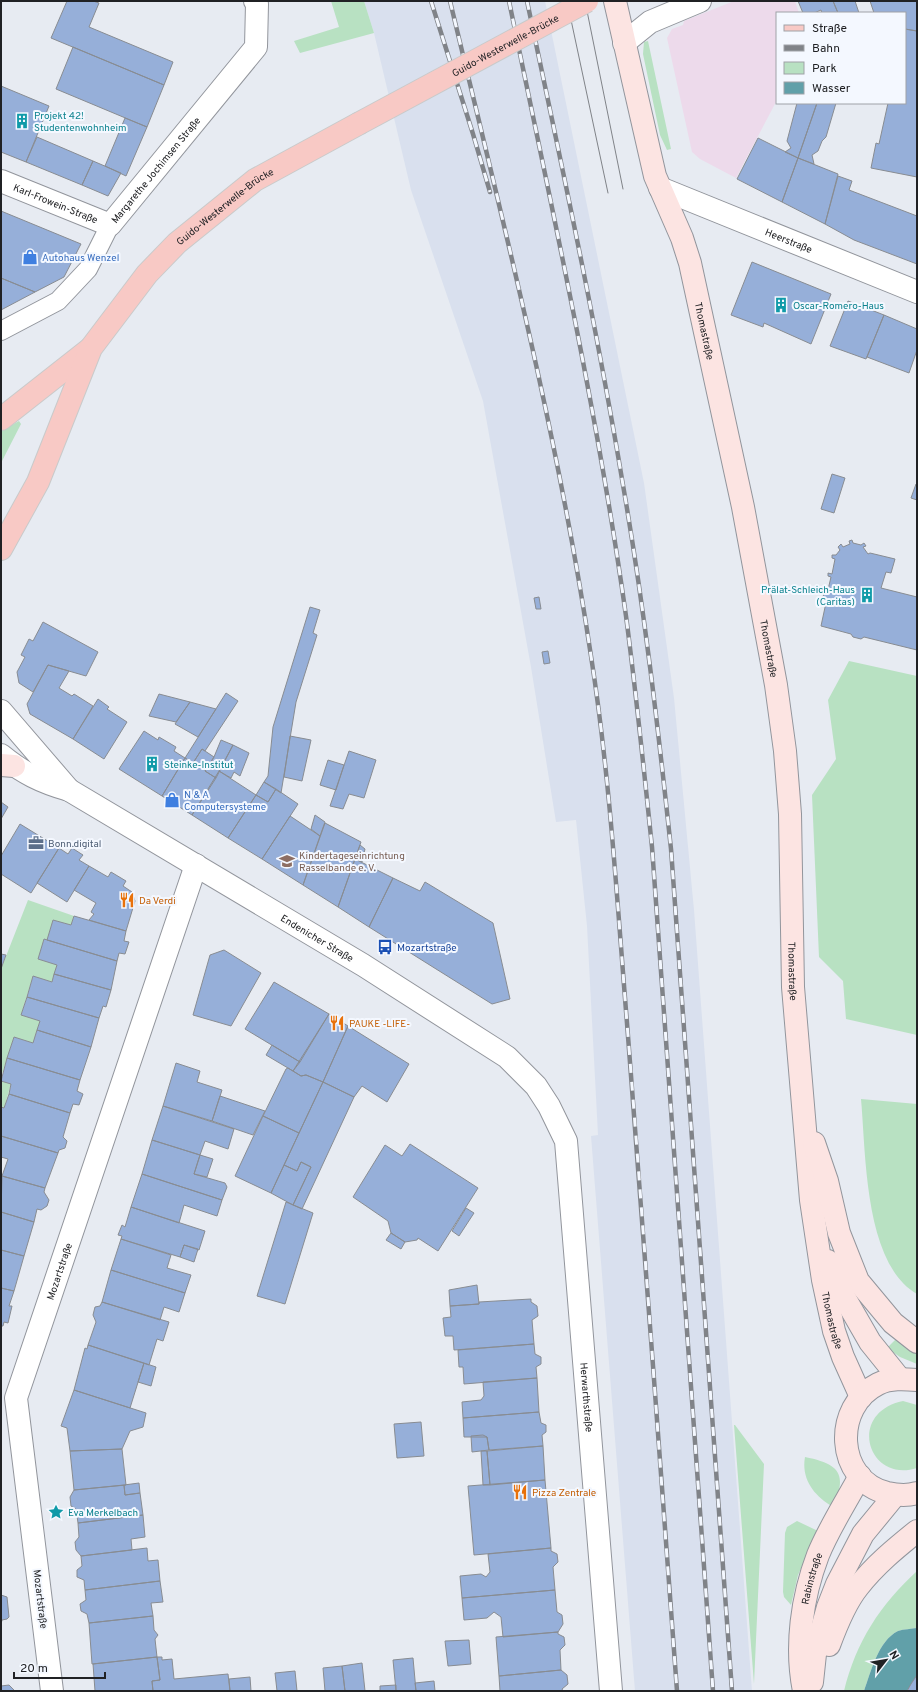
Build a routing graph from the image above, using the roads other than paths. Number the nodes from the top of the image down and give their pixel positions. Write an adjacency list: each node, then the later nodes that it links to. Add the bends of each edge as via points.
1 (255, 1): 8 (street, Margarethe Jochimsen Straße, via 256,47)
2 (587, 1): 11 (main road, Guido-Westerwelle-Brücke, bridge, via 255,180 177,243 147,274)
3 (615, 1): 5 (street, Thomastraße)
4 (700, 1): 5 (street, via 650,22)
5 (624, 43): 7 (street, Thomastraße, via 644,134)
6 (1, 181): 8 (street, Karl-Frowein-Straße)
7 (660, 188): 9 (street, Heerstraße); 19 (street, Thomastraße, via 690,263 743,507 776,685 789,806 793,987)
8 (110, 225): 10 (lane, Margarethe Jochimsen Straße, via 88,269 58,301)
9 (917, 292)
10 (1, 331)
11 (91, 348): 12 (main road); 13 (main road, Guido-Westerwelle-Brücke, via 38,482)
12 (1, 419)
13 (1, 549)
14 (1, 711): 16 (street, Endenicher Straße)
15 (5, 762): 16 (street, Endenicher Straße, via 46,784)
16 (68, 790): 17 (street, Endenicher Straße)
17 (196, 865): 18 (street, Endenicher Straße, via 363,965 507,1057 536,1086); 28 (street, Mozartstraße, via 16,1398)
18 (549, 1106): 29 (street, Herwarthstraße, via 566,1141)
19 (804, 1113): 20 (street, Thomastraße, via 807,1161); 21 (street, via 827,1181 839,1233 858,1281 893,1323)
20 (818, 1240): 22 (street, Thomastraße, via 870,1342); 23 (street, Thomastraße, via 823,1280 834,1331)
21 (917, 1342)
22 (908, 1379): 23 (street, via 878,1384)
23 (861, 1397): 24 (street, via 847,1420 845,1436 847,1453)
24 (860, 1476): 26 (street, via 881,1491); 30 (street, Rabinstraße, via 818,1554 806,1596 800,1631)
25 (917, 1493): 26 (street)
26 (895, 1495): 31 (street, via 863,1534 837,1584 815,1654)
27 (917, 1531): 32 (street, via 890,1552 857,1587 837,1625 822,1663)
28 (52, 1691)
29 (611, 1691)
30 (804, 1691)
31 (812, 1691)
32 (815, 1691)

